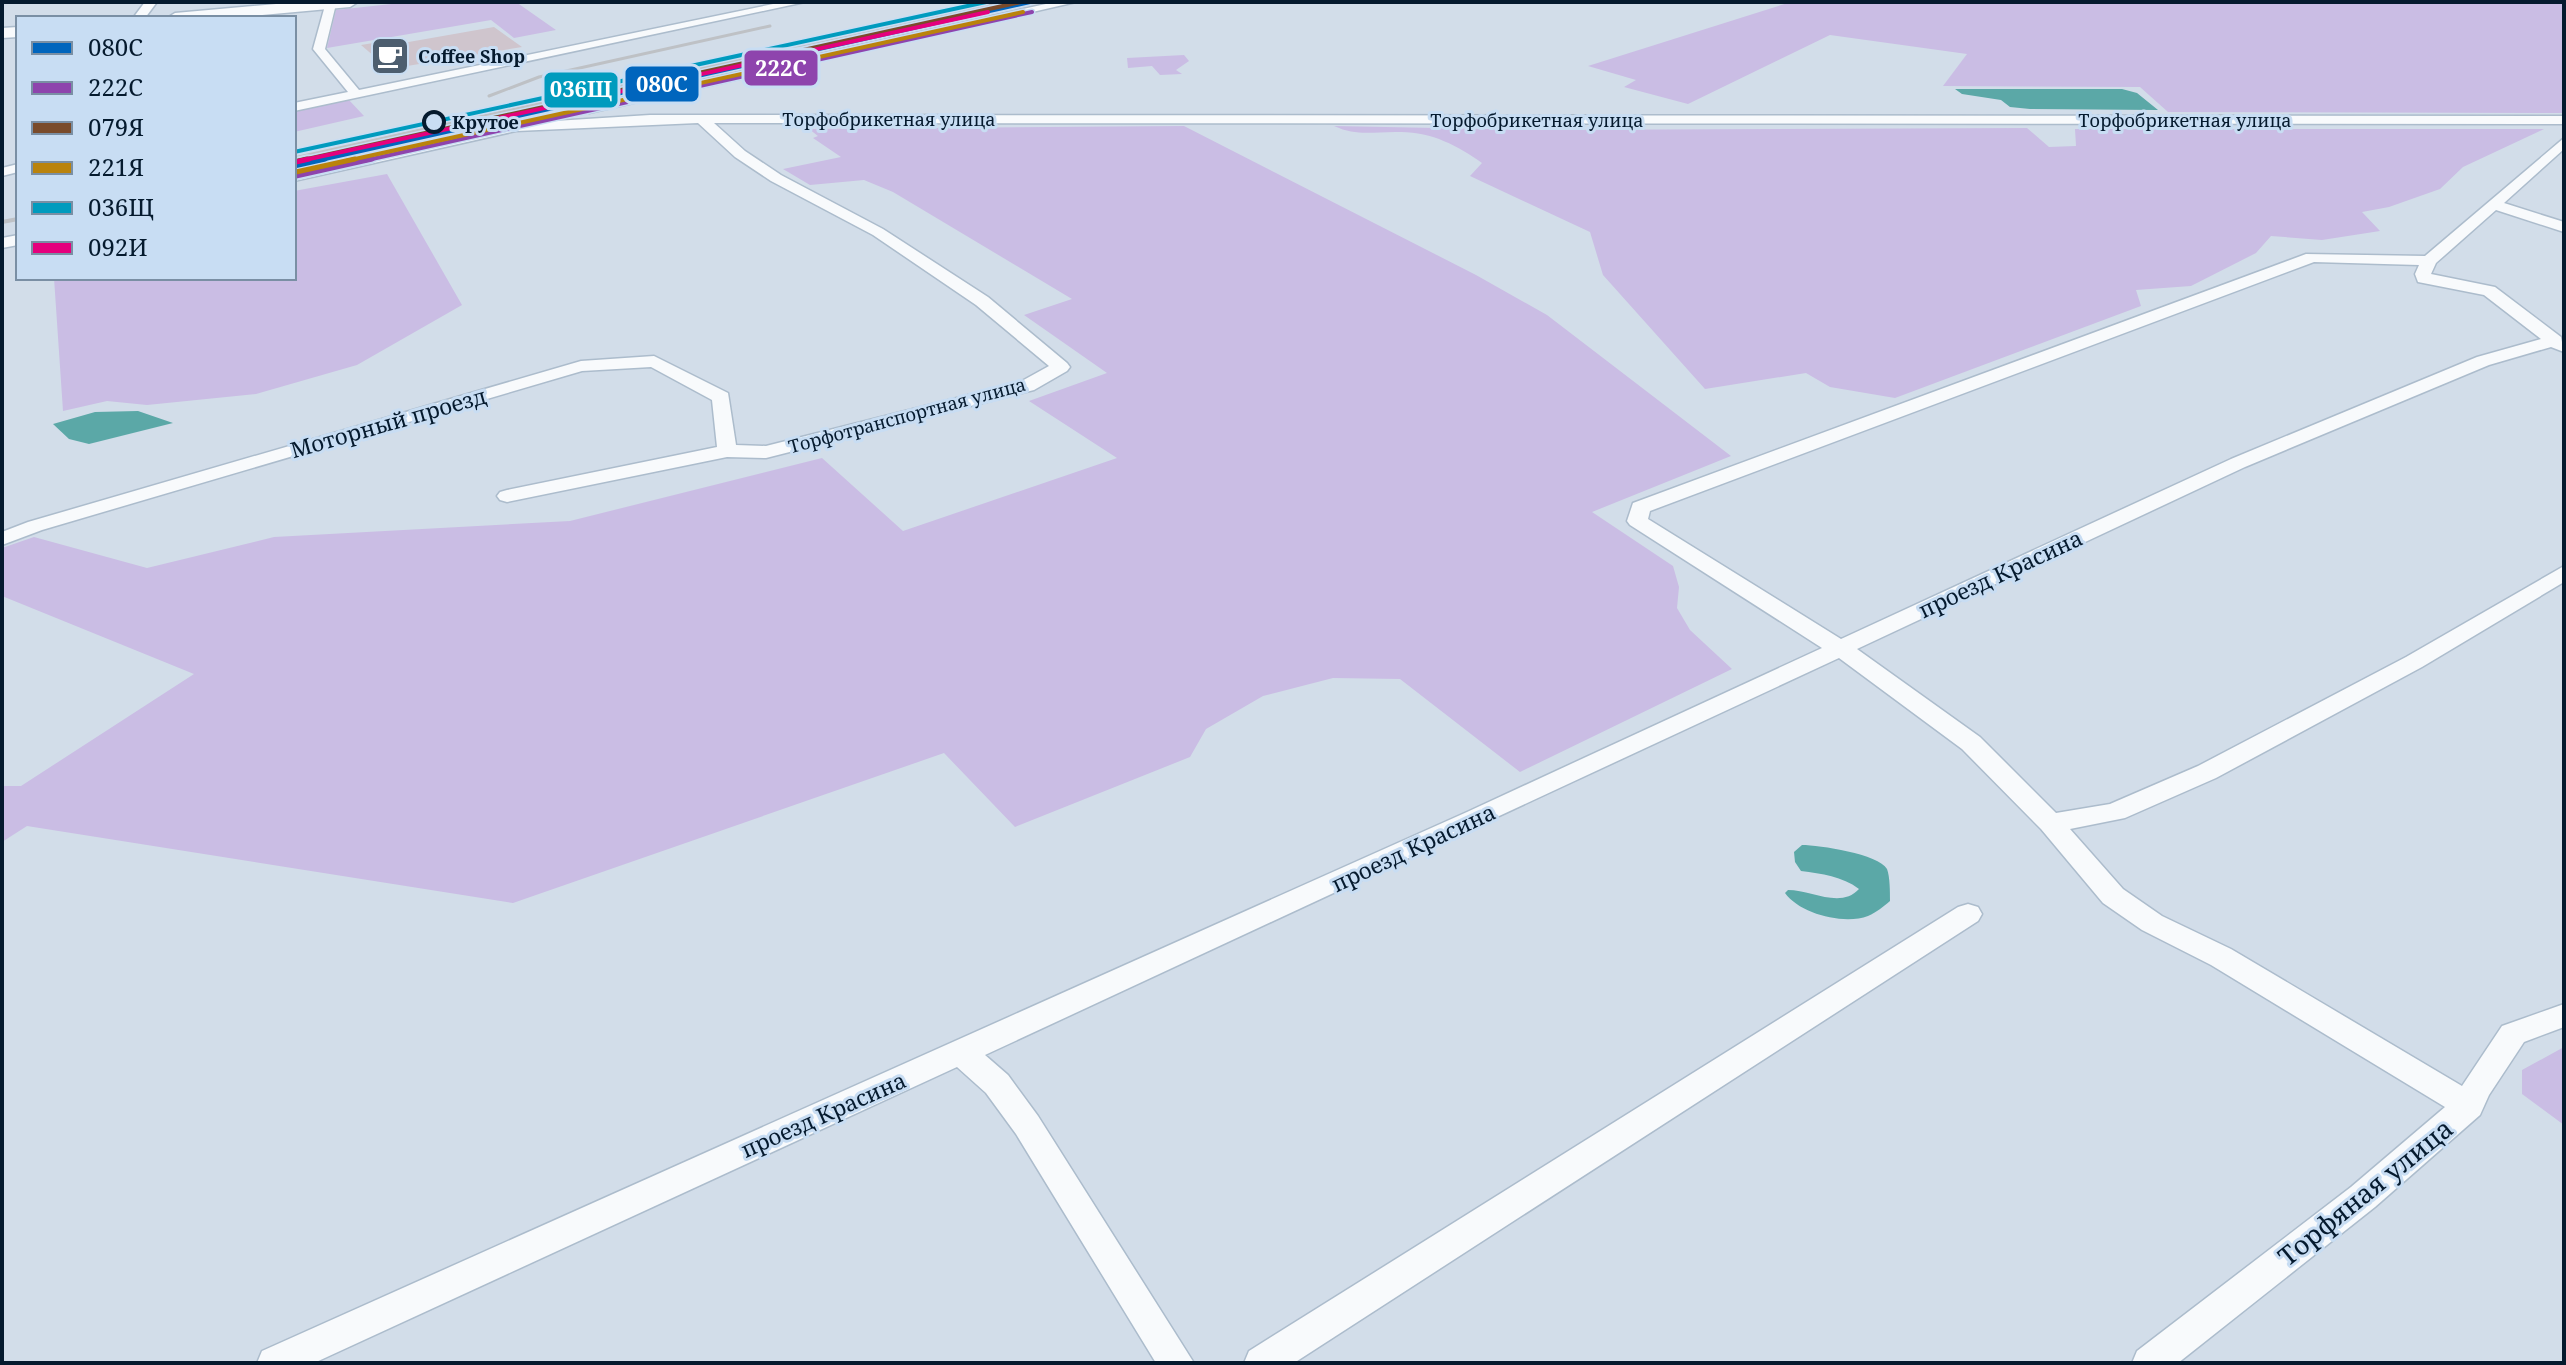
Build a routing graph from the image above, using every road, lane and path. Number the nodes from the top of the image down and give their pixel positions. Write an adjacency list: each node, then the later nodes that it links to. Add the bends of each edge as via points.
1 (350, 2): 4 (street)
2 (799, 2): 6 (street)
3 (1070, 2): 10 (street, Торфобрикетная улица)
4 (330, 4): 5 (street); 6 (street, via 319,49)
5 (197, 16)
6 (356, 94): 7 (street)
7 (296, 107)
8 (701, 119): 9 (street, Торфобрикетная улица); 10 (street, Торфобрикетная улица); 17 (street, Торфотранспортная улица, via 776,178 878,232 982,301 1061,367 1027,386 766,452)
9 (2562, 123)
10 (517, 127): 12 (street, Торфобрикетная улица)
11 (2564, 142): 13 (street)
12 (296, 177)
13 (2495, 205): 14 (street); 15 (street)
14 (2564, 227)
15 (2429, 261): 16 (street, via 2424,279 2489,291); 21 (street, via 2312,257 1640,507 1637,521)
16 (2559, 344): 21 (street, проезд Красина, via 2483,361 2238,463)
17 (727, 451): 18 (street, Торфотранспортная улица); 19 (street, Моторный проезд, via 721,397 654,361 581,366)
18 (507, 496)
19 (2, 539)
20 (2564, 573): 22 (street, via 2414,662 2207,772 2116,812)
21 (1837, 649): 22 (street, via 1877,672 1971,743); 25 (street, проезд Красина)
22 (2050, 823): 26 (street, via 2113,896 2152,923 2221,957)
23 (1968, 914): 29 (street)
24 (2564, 1015): 26 (street, Торфяная улица, via 2513,1034)
25 (962, 1053): 27 (street, проезд Красина); 28 (street, via 997,1084 1027,1125)
26 (2469, 1106): 30 (street, Торфяная улица, via 2363,1197)
27 (275, 1363)
28 (1176, 1363)
29 (1262, 1363)
30 (2150, 1363)

